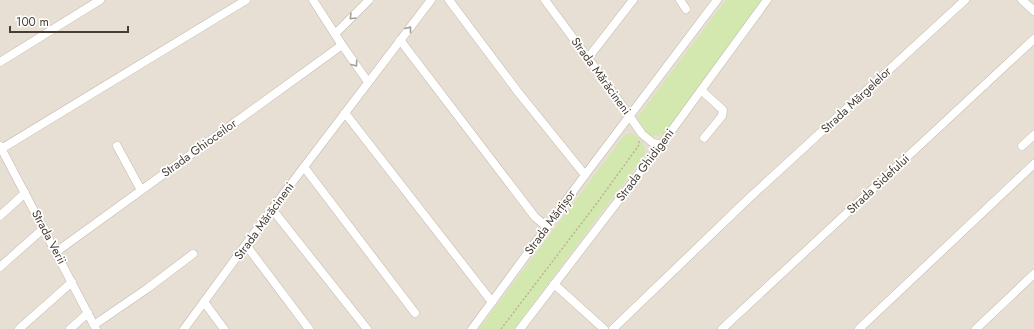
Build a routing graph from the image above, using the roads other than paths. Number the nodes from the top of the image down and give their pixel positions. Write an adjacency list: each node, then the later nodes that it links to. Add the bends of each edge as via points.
1 (100, 0): 21 (street)
2 (246, 0): 31 (street)
3 (313, 0): 16 (street)
4 (369, 0): 16 (street, one-way to 16)
5 (431, 0): 18 (street, Strada Mărăcineni, one-way to 5)
6 (449, 0): 34 (street)
7 (545, 0): 20 (street, Strada Mărăcineni)
8 (633, 0): 20 (street)
9 (680, 0): 14 (street)
10 (717, 0): 25 (street, Strada Mărțișor)
11 (767, 0): 23 (street, Strada Ghidigeni)
12 (965, 0): 62 (street, Strada Mărgelelor, via 747,200)
13 (1022, 0): 15 (street)
14 (686, 9)
15 (1034, 11)
16 (335, 34): 19 (street)
17 (1034, 39): 63 (street, Strada Sidefului)
18 (400, 40): 22 (street, Strada Mărăcineni); 39 (street, via 535,217)
19 (342, 45): 22 (street, one-way to 22); 35 (street, Strada Ghioceilor)
20 (588, 58): 25 (street, Strada Mărăcineni)
21 (0, 62)
22 (368, 82): 24 (street, Strada Mărăcineni)
23 (701, 90): 27 (street, via 721,107 723,113); 28 (street, Strada Ghidigeni)
24 (345, 113): 33 (street, Strada Mărăcineni); 49 (street)
25 (630, 116): 28 (street, Strada Mărăcineni, via 642,134); 34 (street, Strada Mărțișor)
26 (1034, 135): 30 (street)
27 (704, 138)
28 (661, 145): 47 (street, Strada Ghidigeni)
29 (117, 146): 35 (street)
30 (1022, 146)
31 (1, 148): 36 (street, Strada Verii)
32 (1034, 164): 64 (street)
33 (304, 167): 37 (street, Strada Mărăcineni); 51 (street)
34 (585, 175): 39 (street, Strada Mărțișor)
35 (141, 190): 42 (street, Strada Ghioceilor)
36 (25, 193): 38 (street); 40 (street, Strada Verii)
37 (272, 209): 41 (street, Strada Mărăcineni); 58 (street)
38 (0, 216)
39 (547, 227): 49 (street, Strada Mărțișor)
40 (44, 228): 42 (street, Strada Verii); 44 (street)
41 (246, 245): 48 (street, Strada Mărăcineni); 57 (street)
42 (56, 252): 46 (street, Strada Verii)
43 (193, 254): 52 (street)
44 (0, 267)
45 (1034, 274): 65 (street)
46 (72, 282): 50 (street, Strada Verii); 53 (street)
47 (554, 284): 60 (street, Strada Ghidigeni); 61 (street)
48 (204, 302): 55 (street, Strada Mărăcineni); 56 (street)
49 (492, 302): 59 (street, Strada Mărțișor)
50 (88, 313): 52 (street, Strada Verii); 54 (street)
51 (415, 313)
52 (95, 327)
53 (19, 329)
54 (70, 329)
55 (184, 329)
56 (224, 329)
57 (309, 329)
58 (367, 329)
59 (472, 329)
60 (520, 329)
61 (604, 329)
62 (613, 329)
63 (722, 329)
64 (859, 329)
65 (976, 329)

